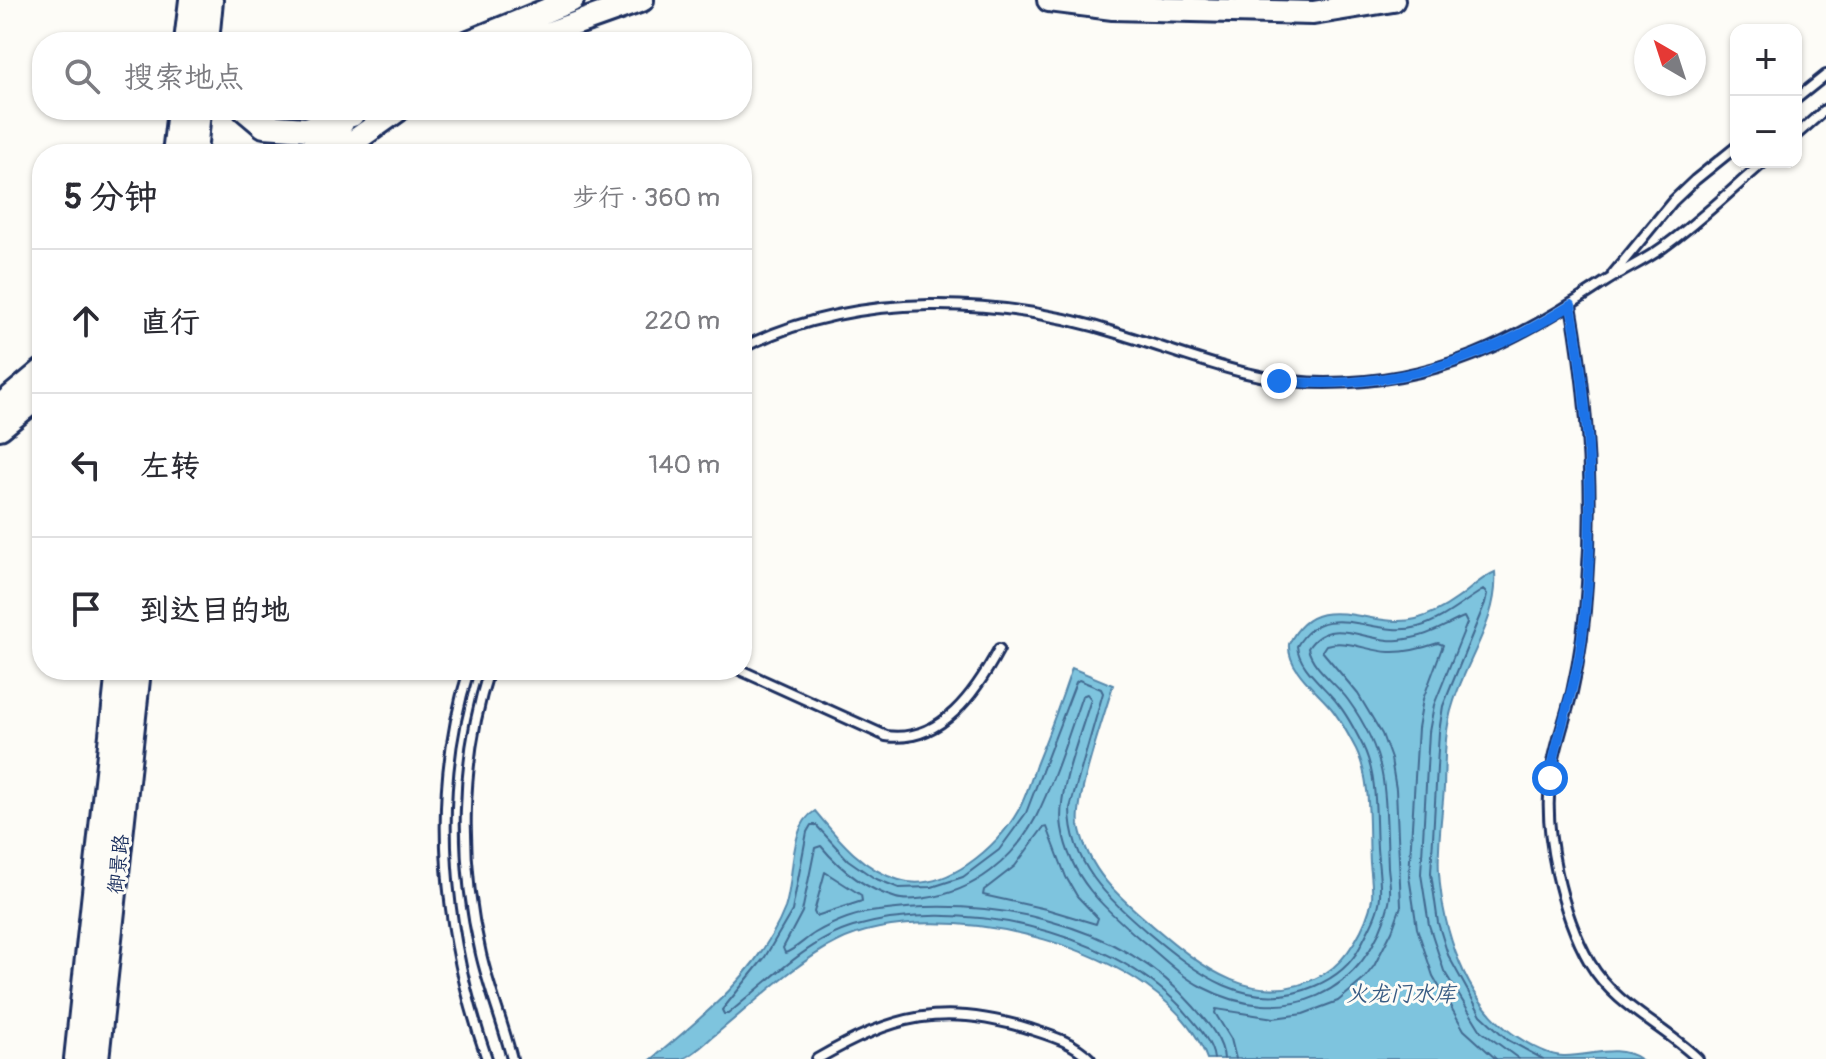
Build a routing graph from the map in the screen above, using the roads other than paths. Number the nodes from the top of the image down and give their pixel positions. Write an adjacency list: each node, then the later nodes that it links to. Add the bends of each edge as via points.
1 (191, 0): 7 (main road)
2 (211, 0): 8 (main road)
3 (572, 0): 9 (main road)
4 (642, 0): 10 (main road)
5 (1049, 0): 6 (main road, via 1113,8 1313,13)
6 (1393, 0)
7 (199, 32)
8 (204, 32)
9 (494, 32)
10 (552, 32)
11 (1826, 75): 12 (lane)
12 (1800, 96)
13 (1826, 109): 20 (lane)
14 (178, 120): 21 (main road)
15 (198, 120): 22 (main road)
16 (257, 120): 17 (main road, via 264,126 306,129)
17 (334, 120)
18 (346, 120): 23 (main road)
19 (384, 120): 24 (main road)
20 (1802, 130)
21 (175, 144)
22 (196, 144)
23 (316, 144)
24 (350, 144)
25 (1730, 152): 27 (lane, via 1673,201)
26 (1757, 168): 27 (lane, via 1663,248)
27 (1607, 281): 28 (lane)
28 (1571, 305): 29 (lane, via 1472,357 1426,371 1352,382 1257,377 1097,327 995,308 925,306 829,316); 46 (lane, via 1586,421 1589,541 1579,656 1550,778 1556,863 1573,926 1599,977 1619,999)
29 (752, 344)
30 (32, 379): 32 (main road)
31 (32, 402): 33 (main road)
32 (0, 406)
33 (0, 428)
34 (999, 649): 35 (lane, via 978,684 942,722 904,737 886,736)
35 (752, 675)
36 (117, 680): 40 (main road, 御景路)
37 (138, 680): 41 (main road, 御景路)
38 (466, 680): 42 (lane, via 449,772 447,865 458,956)
39 (487, 680): 43 (lane, via 470,763 465,855 480,951)
40 (76, 1059)
41 (97, 1059)
42 (487, 1059)
43 (512, 1059)
44 (817, 1059): 45 (lane, via 895,1022 950,1013 1056,1037)
45 (1090, 1059)
46 (1698, 1059)

